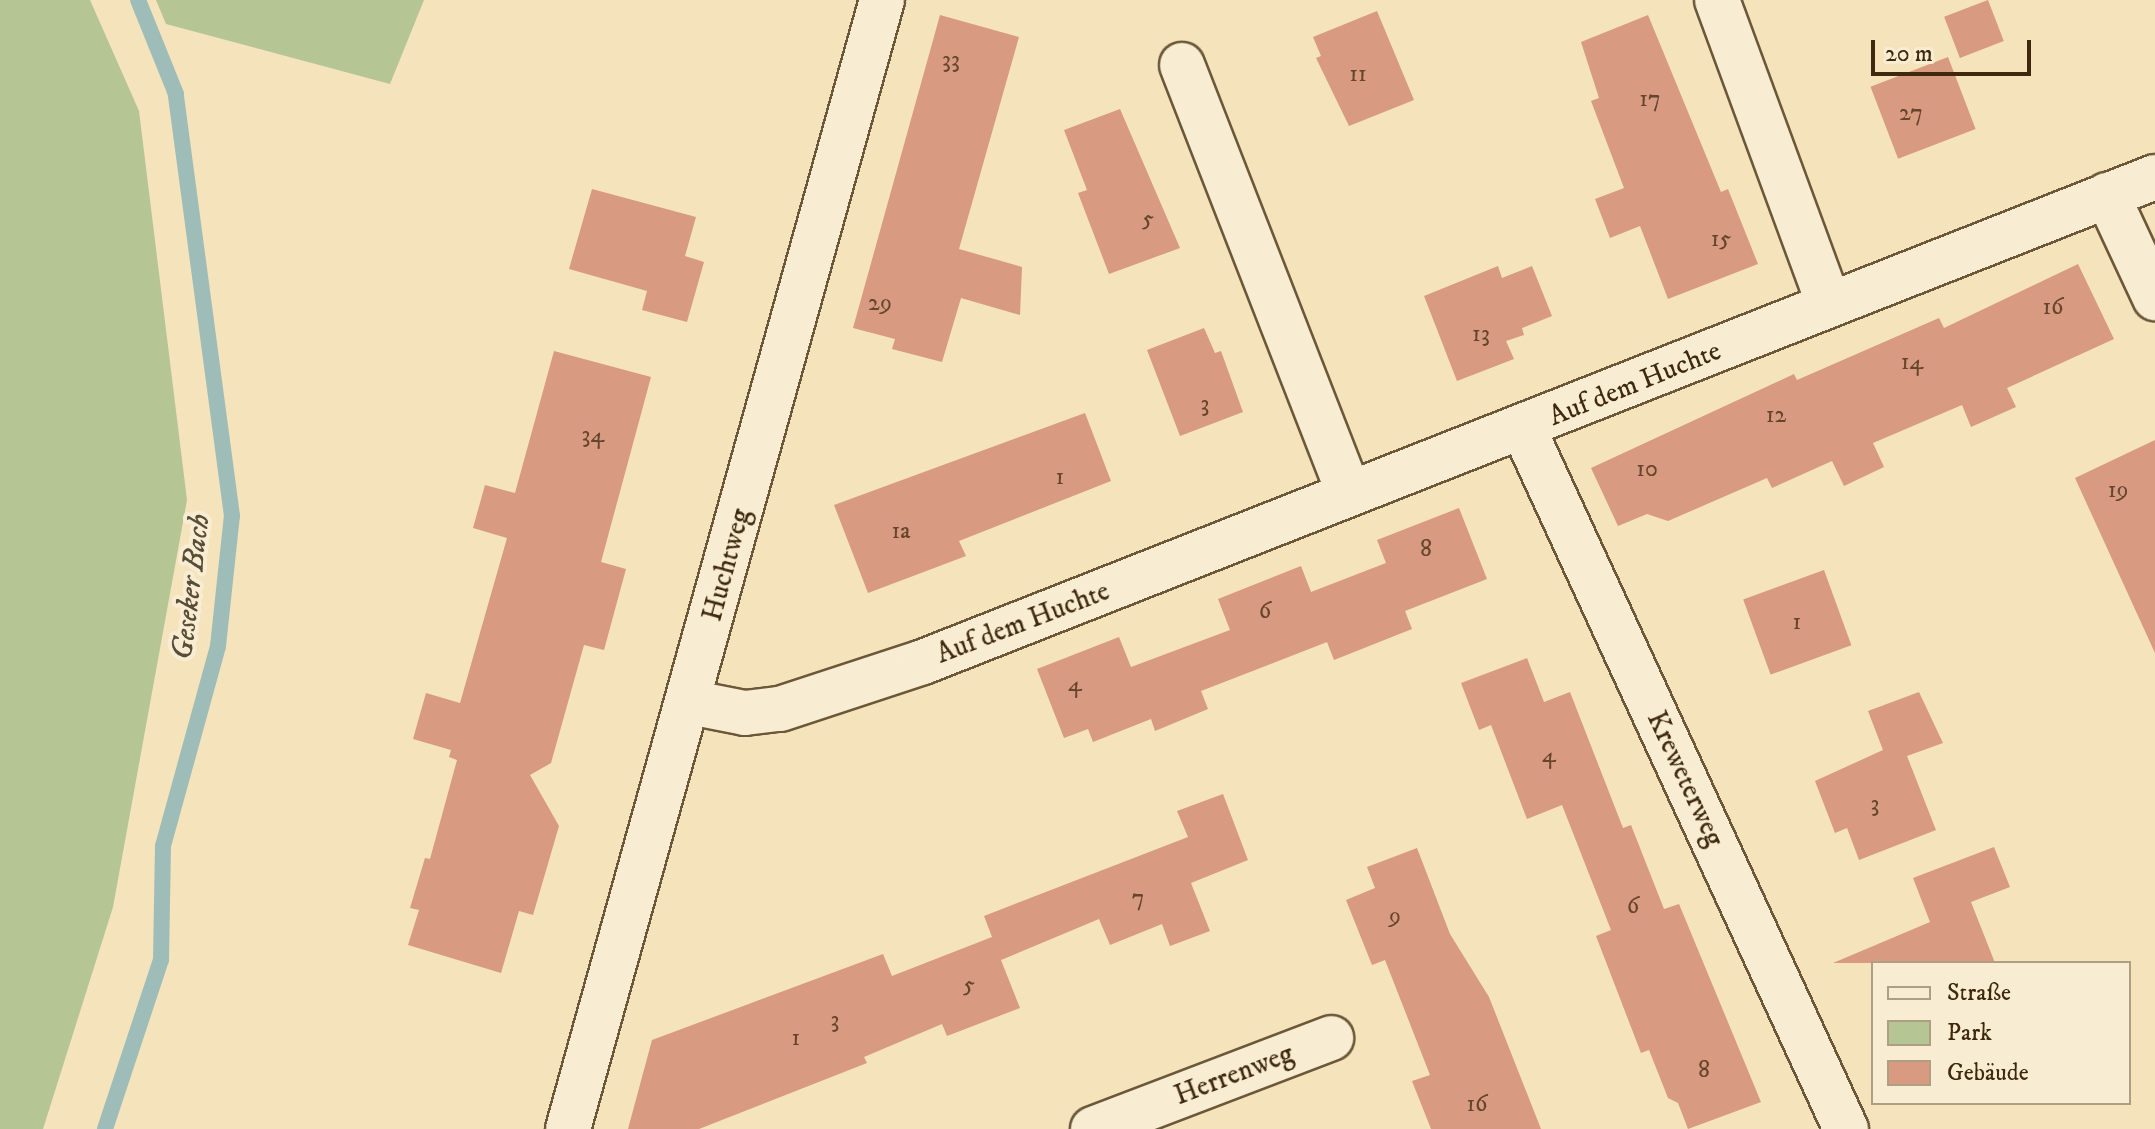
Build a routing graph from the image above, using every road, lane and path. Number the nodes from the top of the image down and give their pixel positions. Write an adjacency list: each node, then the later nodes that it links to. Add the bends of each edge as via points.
1 (882, 0): 10 (street, Huchtweg)
2 (1717, 0): 7 (street)
3 (1182, 65): 9 (street)
4 (2155, 177): 5 (street, Auf dem Huchte)
5 (2107, 195): 6 (street); 7 (street, Auf dem Huchte)
6 (2155, 298)
7 (1829, 304): 8 (street, Auf dem Huchte)
8 (1524, 430): 9 (street, Auf dem Huchte); 14 (street, Kreweterweg)
9 (1349, 494): 10 (street, Auf dem Huchte, via 923,662 780,709 745,713)
10 (689, 702): 12 (street, Huchtweg)
11 (1331, 1038): 13 (street, Herrenweg)
12 (568, 1129)
13 (1093, 1129)
14 (1846, 1129)

